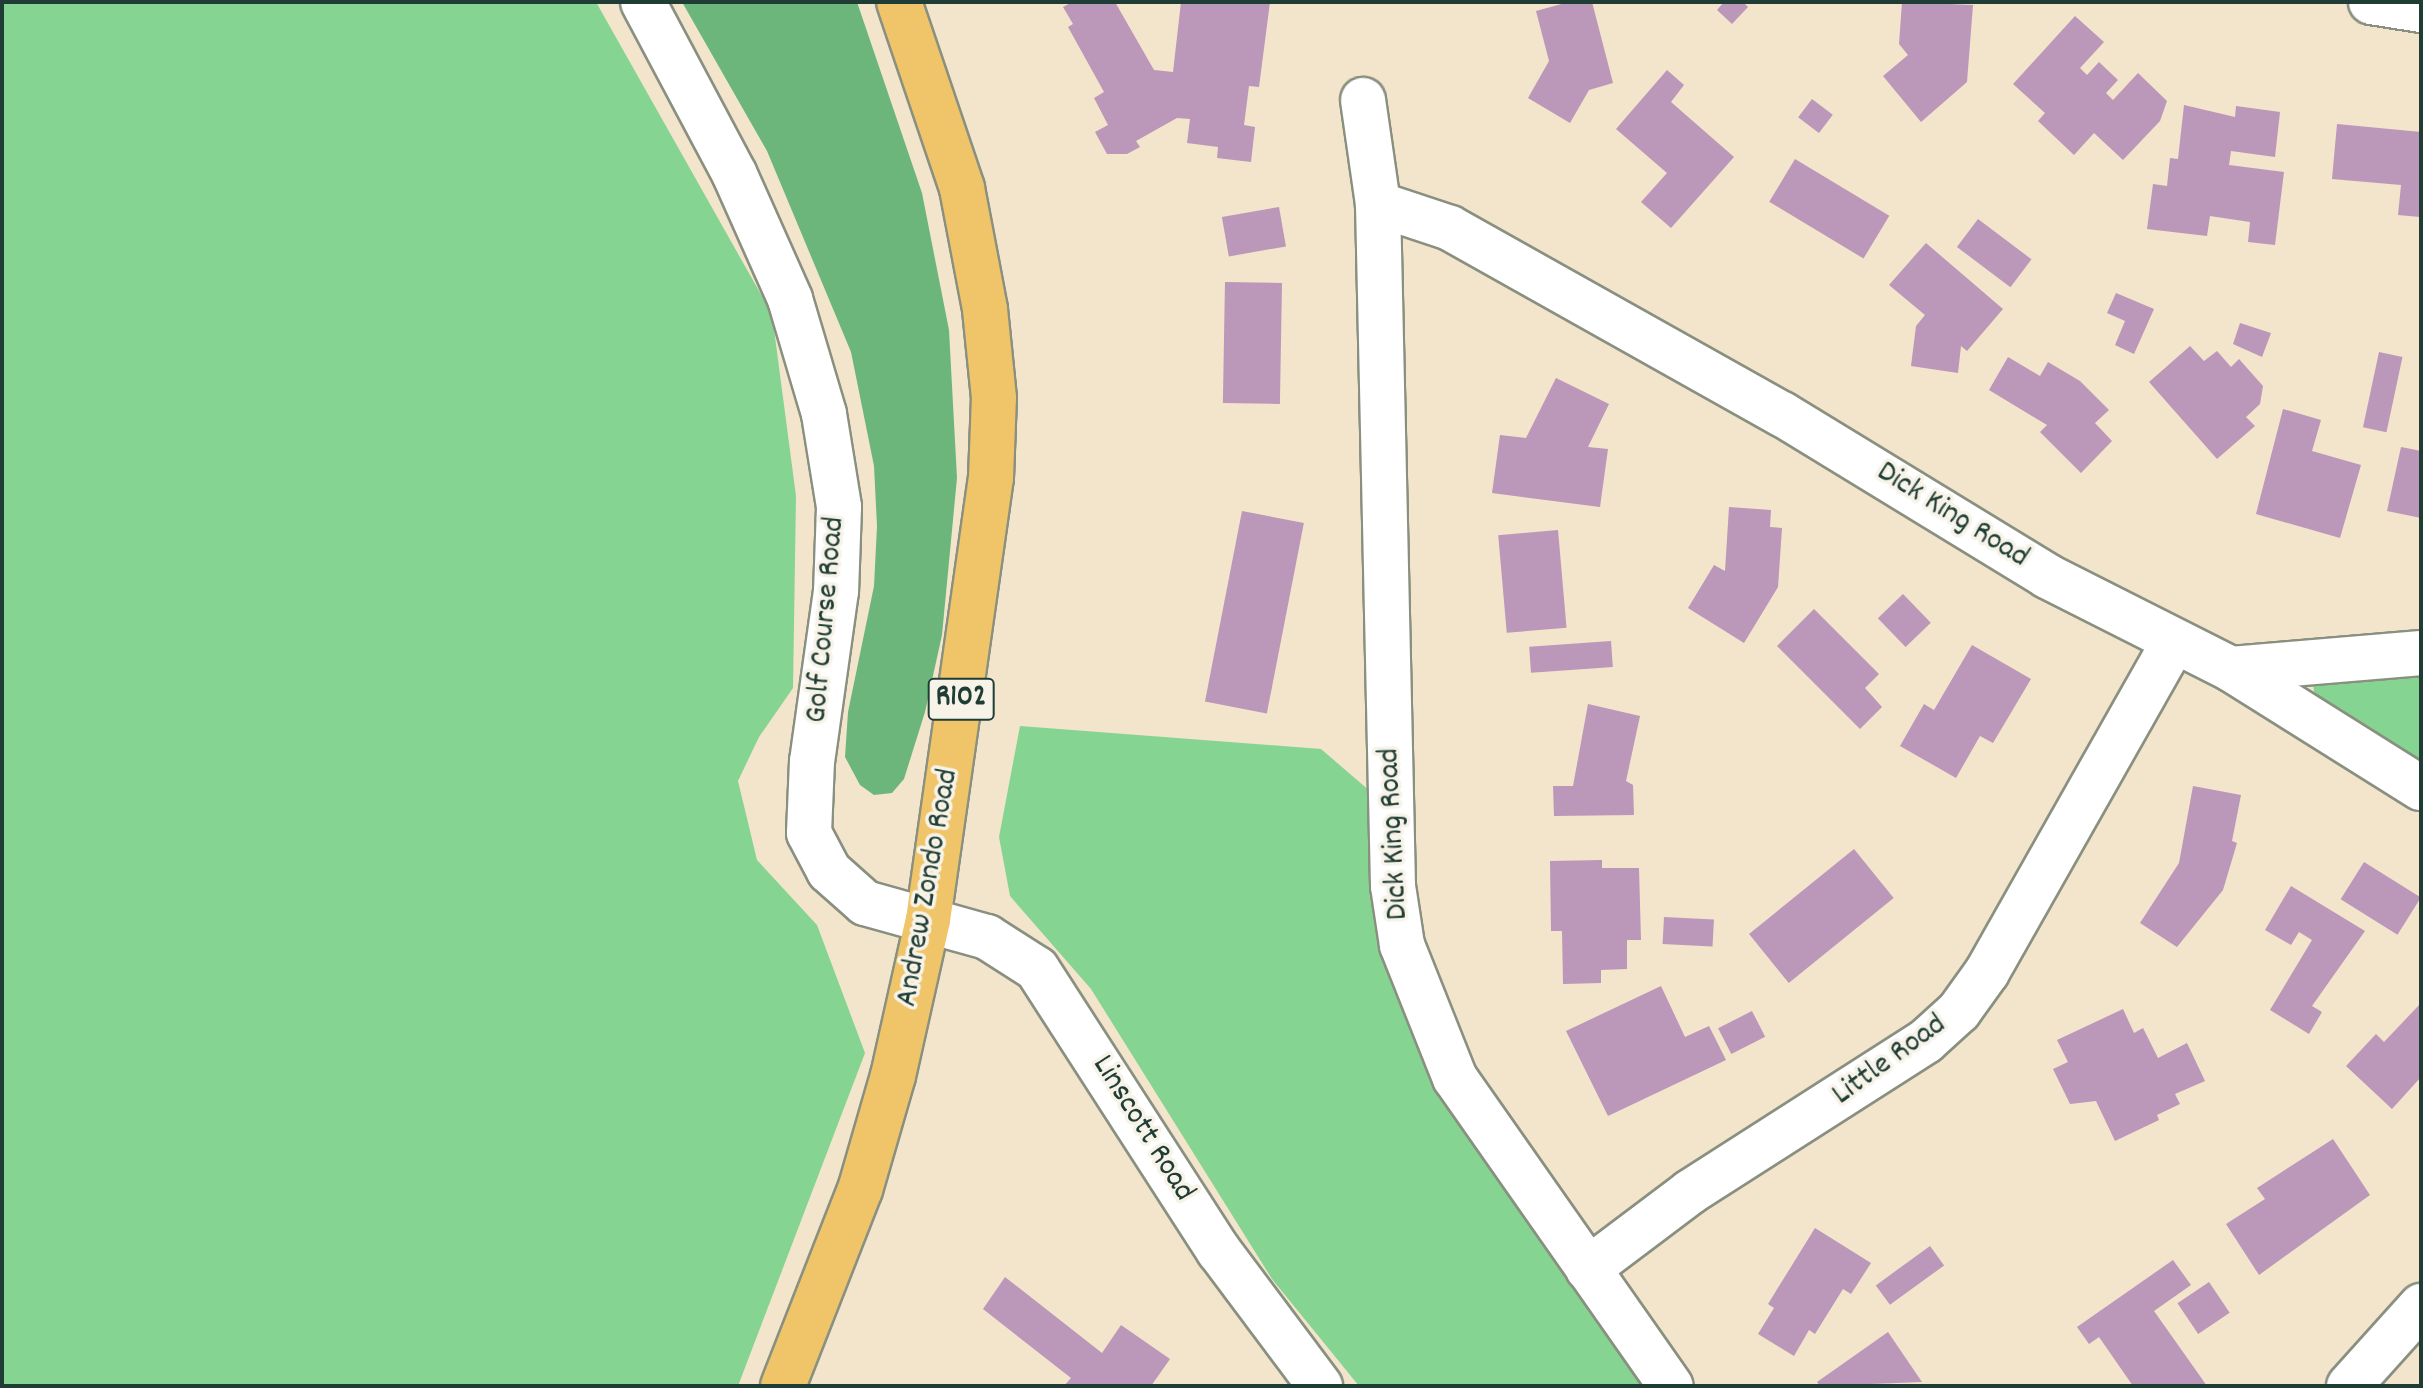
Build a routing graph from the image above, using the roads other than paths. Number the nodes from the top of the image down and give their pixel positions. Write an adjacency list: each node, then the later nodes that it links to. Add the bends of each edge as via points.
1 (643, 2): 11 (street, Golf Course Road, via 734,173 790,299 824,414 839,507 837,577 812,761 809,833 829,871 865,903)
2 (899, 2): 11 (main road, Andrew Zondo Road / R102, via 962,188 985,309 994,398 991,478)
3 (2371, 2): 4 (street)
4 (2421, 10)
5 (1363, 100): 6 (street, Dick King Road)
6 (1378, 204): 7 (street, Dick King Road, via 1450,228 1782,414 2047,576); 12 (street, Dick King Road, via 1393,886 1402,945 1455,1078)
7 (2173, 643): 9 (street, Dick King Road); 12 (street, Little Road, via 1987,972 1959,1011 1926,1041 1690,1192)
8 (2421, 653): 9 (street, Dick King Road)
9 (2231, 669): 10 (street, Dick King Road)
10 (2421, 788)
11 (928, 920): 14 (main road, Andrew Zondo Road / R102, via 893,1076 860,1190); 15 (street, Linscott Road, via 987,937 1037,969 1219,1251)
12 (1588, 1269): 16 (street, Dick King Road)
13 (2421, 1306): 17 (street)
14 (783, 1386)
15 (1320, 1386)
16 (1671, 1386)
17 (2349, 1386)

